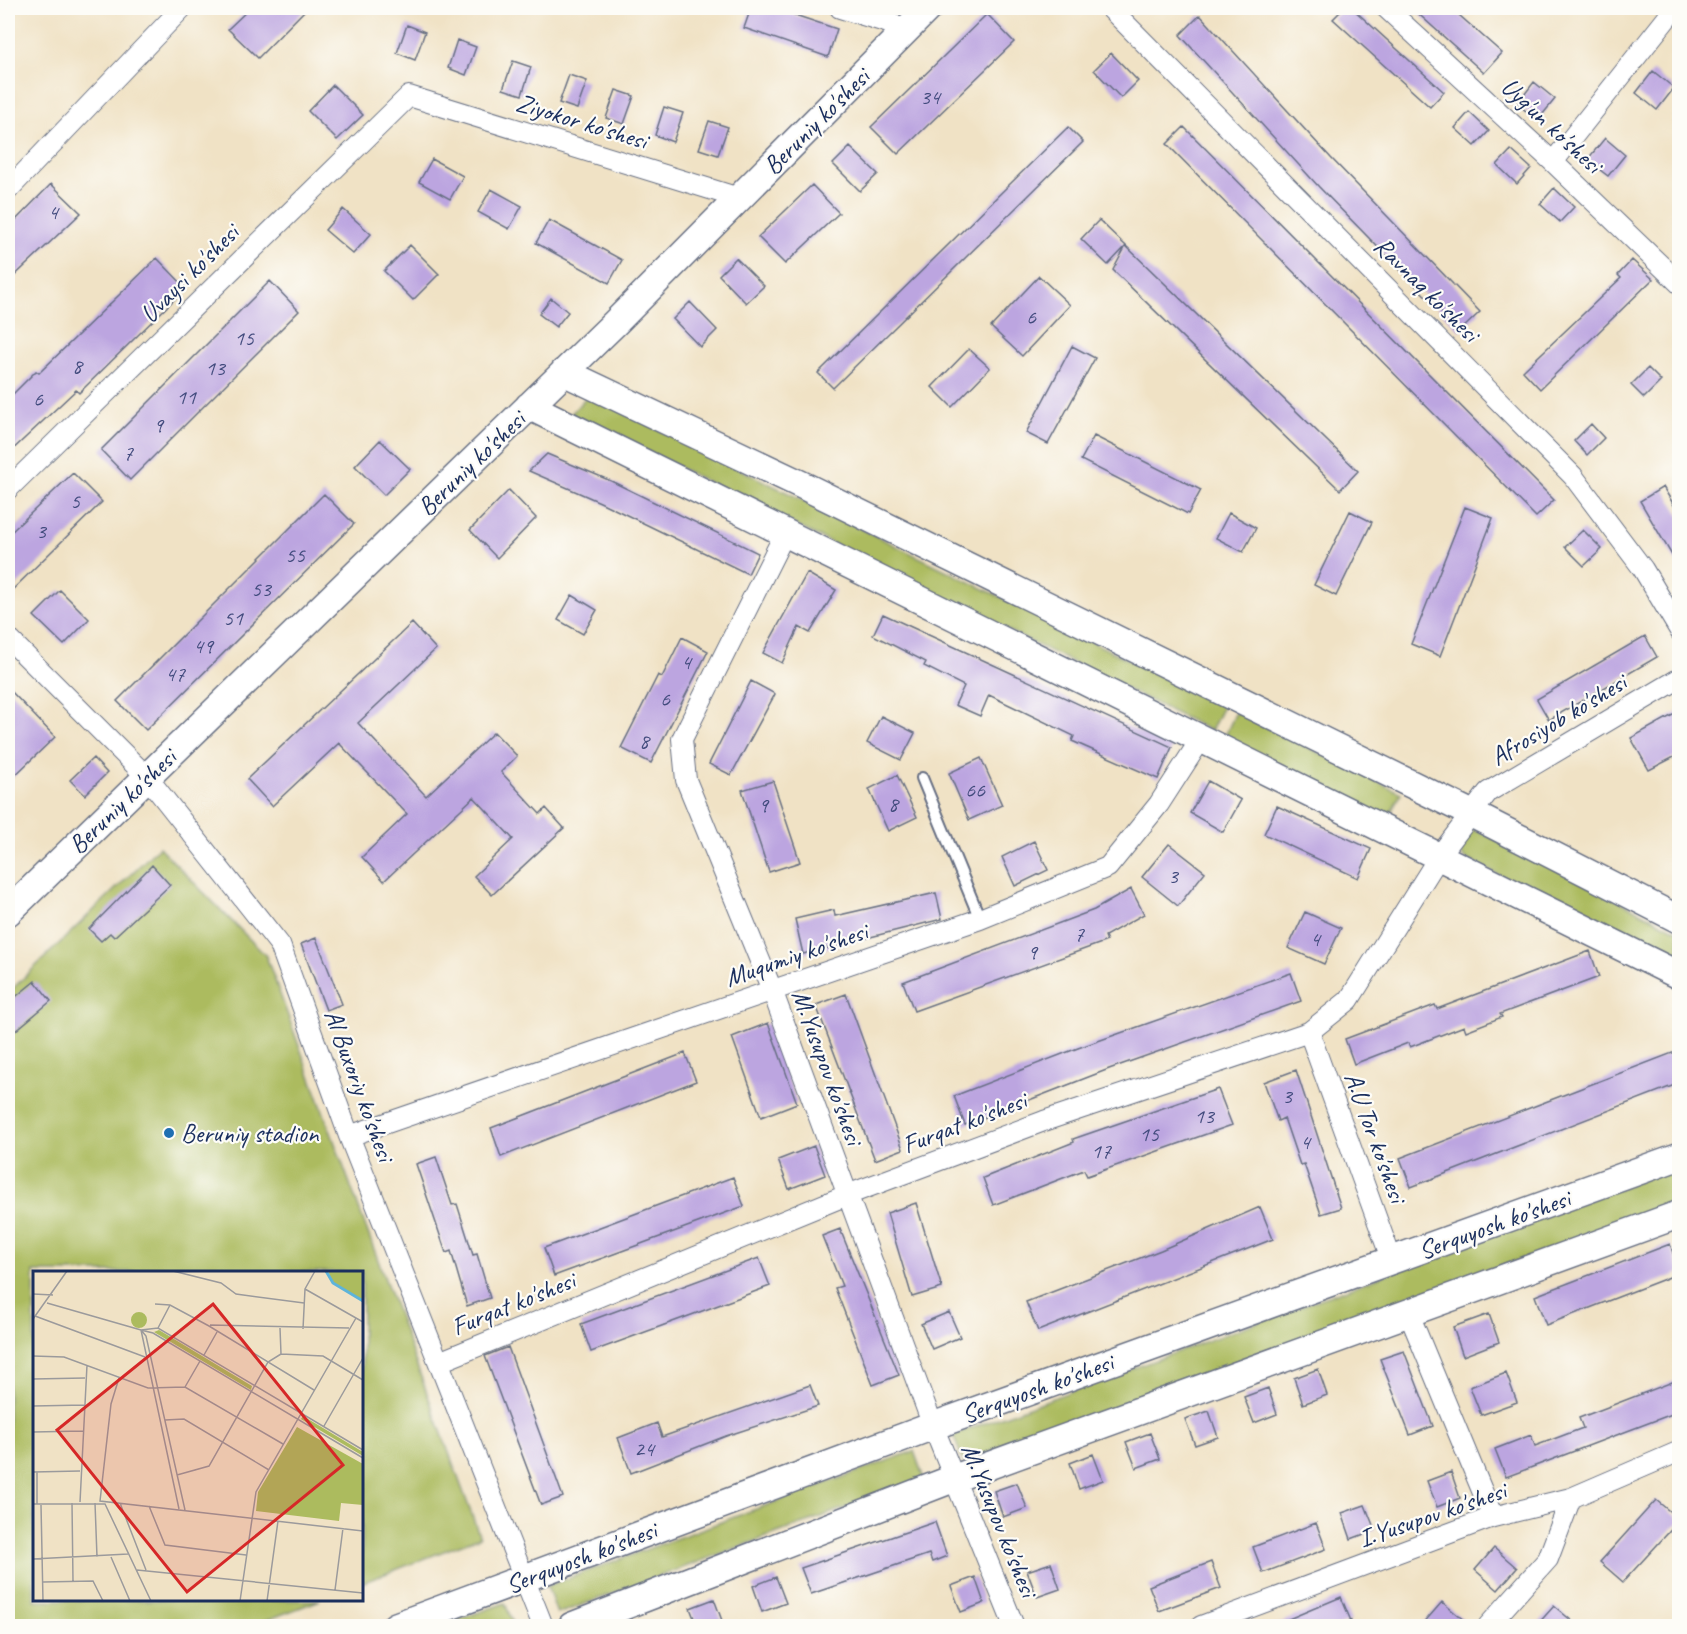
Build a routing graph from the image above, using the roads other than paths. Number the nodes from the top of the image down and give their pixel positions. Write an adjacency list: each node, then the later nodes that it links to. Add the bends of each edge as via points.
1 (182, 8): 10 (street)
2 (840, 8): 7 (street)
3 (928, 8): 7 (street, Beruniy ko'shesi)
4 (1110, 8): 17 (street, Ravnaq ko'shesi, via 1573,476 1644,568)
5 (1386, 8): 9 (street, Uyg'un ko'shesi)
6 (1675, 8): 9 (street)
7 (908, 29): 11 (street, Beruniy ko'shesi)
8 (409, 96): 11 (street, Ziyokor ko'shesi); 15 (street, Uvaysi ko'shesi)
9 (1553, 162): 12 (street, Uyg'un ko'shesi)
10 (8, 190)
11 (739, 198): 13 (street, Beruniy ko'shesi)
12 (1680, 284)
13 (564, 372): 14 (street, Beruniy ko'shesi); 23 (street)
14 (529, 406): 16 (street); 21 (street, Beruniy ko'shesi)
15 (8, 489)
16 (785, 532): 20 (street); 29 (street, M.Yusupov ko'shesi, via 682,739 686,780)
17 (1680, 631)
18 (8, 638): 21 (street, Al Buxoriy ko'shesi)
19 (1680, 678): 23 (street, Afrosiyob ko'shesi, via 1488,792)
20 (1201, 739): 24 (street); 26 (street, Muqumiy ko'shesi, via 1159,804 1108,867)
21 (147, 777): 25 (street, Beruniy ko'shesi); 31 (street, Al Buxoriy ko'shesi, via 280,945)
22 (922, 778): 26 (lane)
23 (1470, 813): 24 (street, Afrosiyob ko'shesi); 27 (street)
24 (1440, 855): 28 (street); 30 (street, Furqat ko'shesi, via 1349,1000)
25 (8, 912)
26 (980, 919): 29 (street, Muqumiy ko'shesi)
27 (1680, 920)
28 (1680, 976)
29 (772, 990): 31 (street, Muqumiy ko'shesi); 33 (street, M.Yusupov ko'shesi)
30 (1309, 1032): 33 (street, Furqat ko'shesi, via 1044,1121); 35 (street, A.U Tor ko'shesi)
31 (349, 1136): 37 (street, Al Buxoriy ko'shesi)
32 (1680, 1156): 35 (street, Serquyosh ko'shesi)
33 (847, 1195): 37 (street, Furqat ko'shesi); 38 (street, M.Yusupov ko'shesi)
34 (1680, 1214): 36 (street)
35 (1392, 1261): 38 (street, Serquyosh ko'shesi)
36 (1409, 1314): 40 (street); 42 (street)
37 (439, 1362): 43 (street, Al Buxoriy ko'shesi)
38 (933, 1426): 40 (street, M.Yusupov ko'shesi); 43 (street, Serquyosh ko'shesi)
39 (1680, 1451): 41 (street, I.Yusupov ko'shesi)
40 (955, 1478): 46 (street); 47 (street, M.Yusupov ko'shesi)
41 (1571, 1498): 42 (street, I.Yusupov ko'shesi); 49 (street, via 1548,1559)
42 (1493, 1517): 48 (street, I.Yusupov ko'shesi)
43 (524, 1579): 44 (street, Serquyosh ko'shesi); 45 (street, Al Buxoriy ko'shesi)
44 (396, 1626)
45 (543, 1626)
46 (572, 1626)
47 (1014, 1626)
48 (1201, 1626)
49 (1488, 1626)

